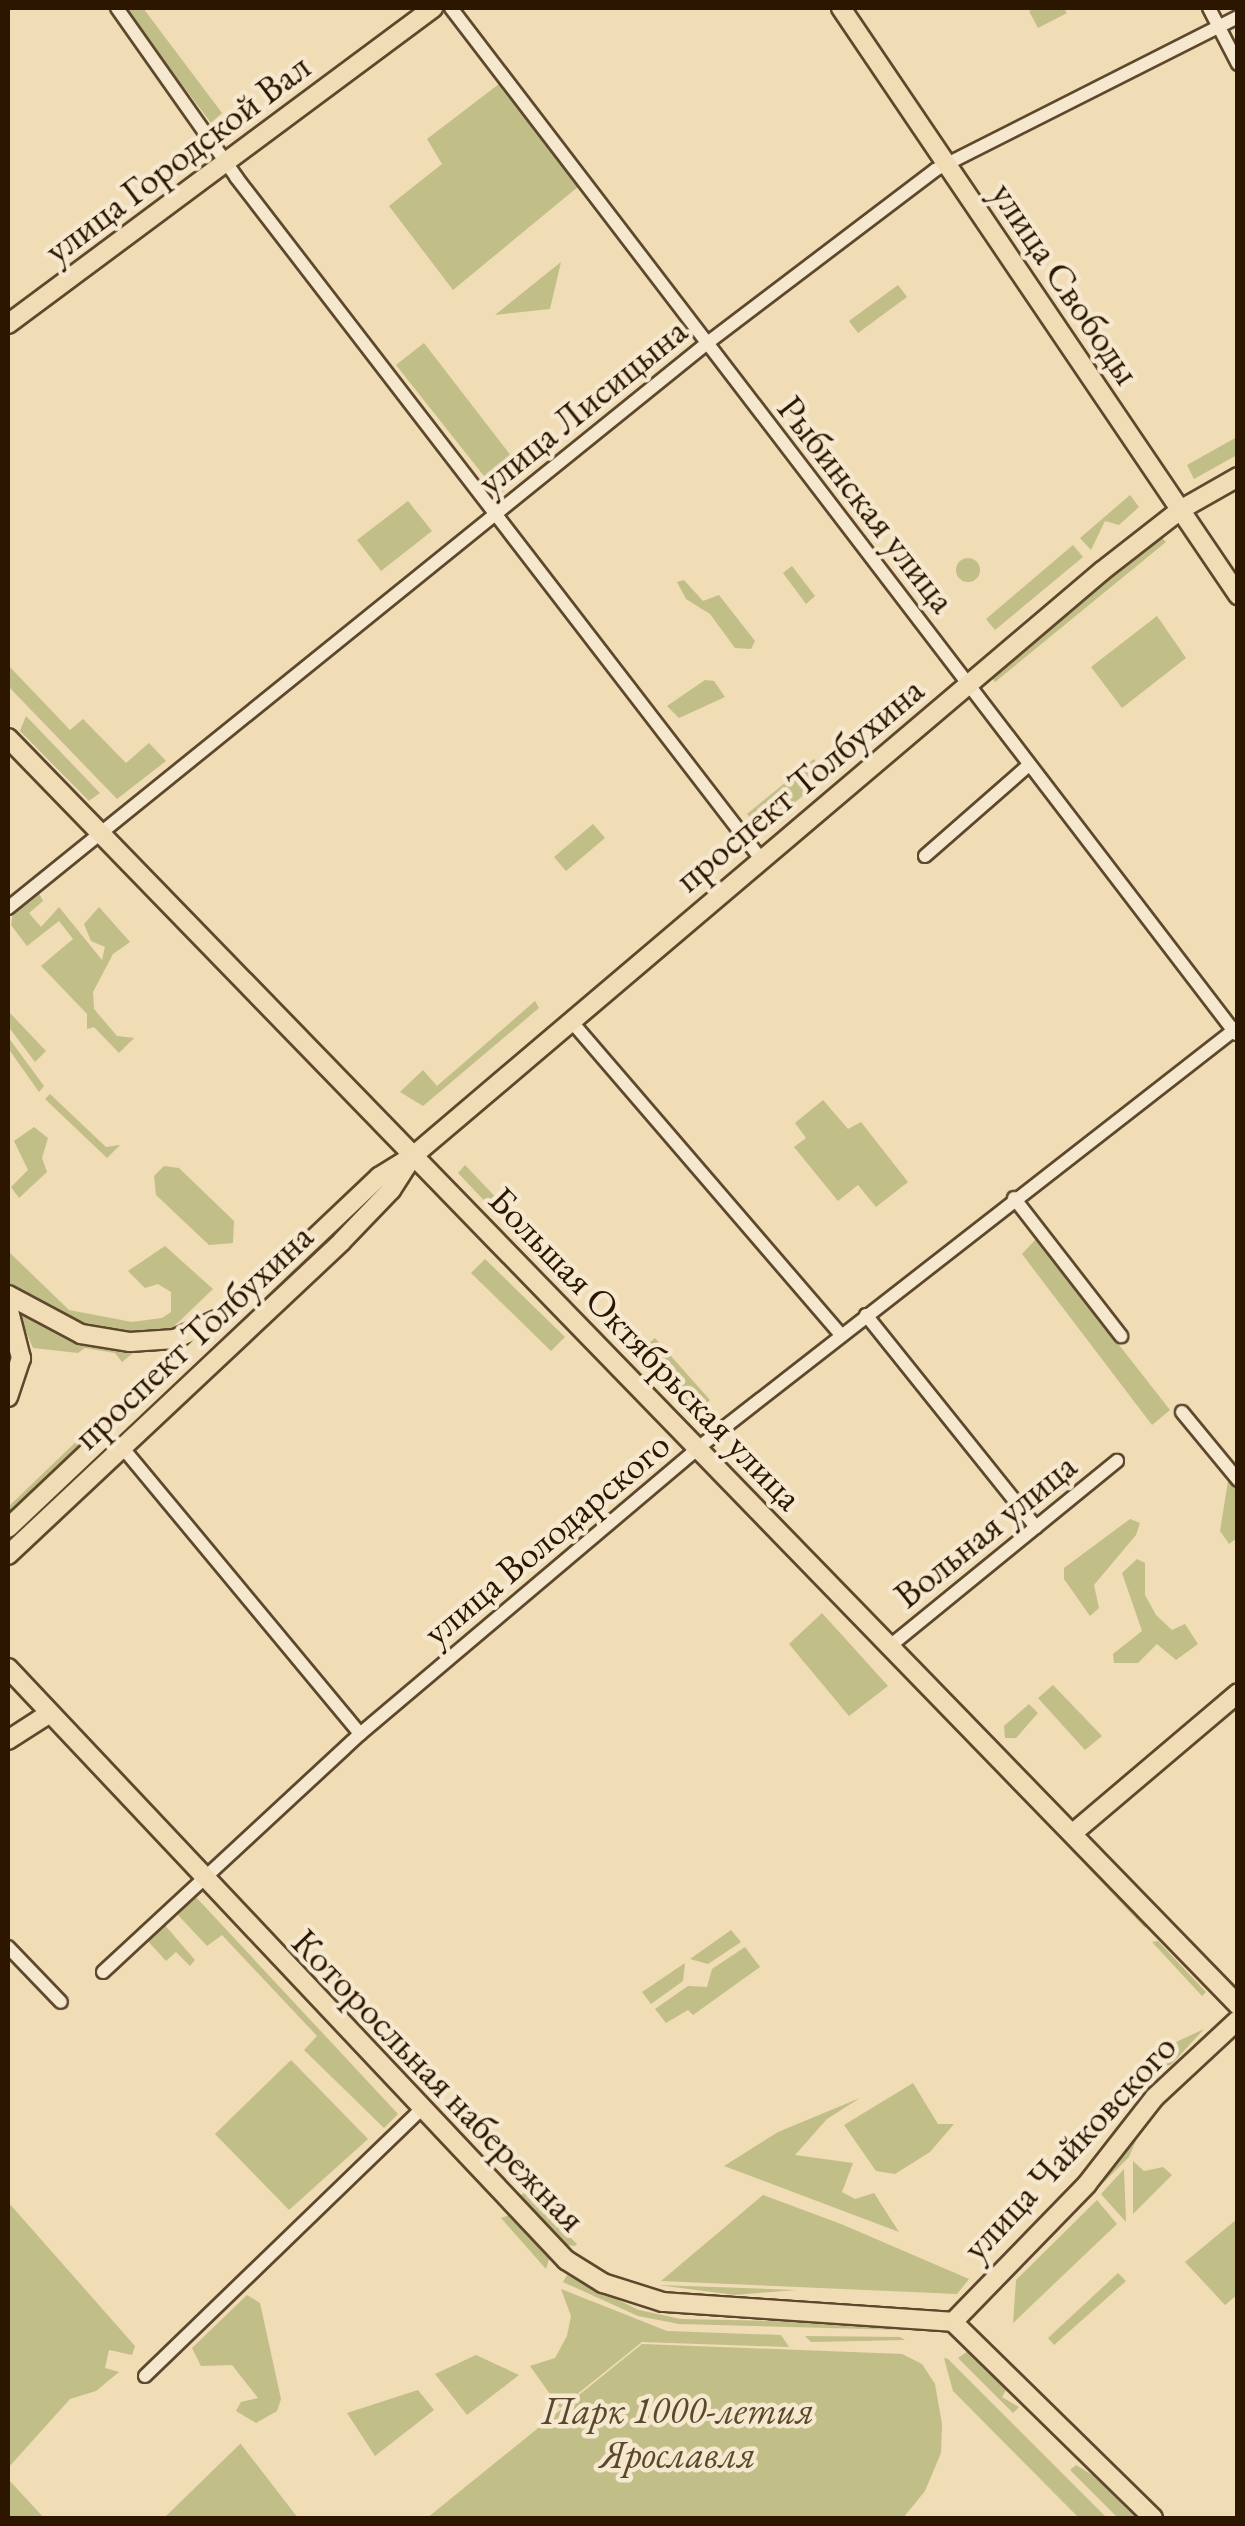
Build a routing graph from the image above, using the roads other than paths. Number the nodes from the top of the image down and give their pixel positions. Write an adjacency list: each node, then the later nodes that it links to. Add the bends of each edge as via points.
1 (118, 8): 9 (street)
2 (433, 8): 9 (main road, улица Городской Вал)
3 (451, 8): 12 (street, Рыбинская улица)
4 (841, 8): 10 (main road, улица Свободы)
5 (1209, 8): 7 (street)
6 (1238, 16): 7 (street, улица Лисицына)
7 (1218, 25): 8 (street); 10 (street, улица Лисицына)
8 (1238, 64)
9 (227, 160): 11 (main road, улица Городской Вал); 15 (street)
10 (946, 163): 12 (street, улица Лисицына); 14 (main road, улица Свободы)
11 (8, 324)
12 (706, 344): 15 (street, улица Лисицына); 17 (street, Рыбинская улица)
13 (1238, 477): 14 (main road, проспект Толбухина)
14 (1180, 510): 16 (main road, улица Свободы); 17 (main road, проспект Толбухина)
15 (496, 514): 20 (street, улица Лисицына); 22 (street)
16 (1238, 595)
17 (966, 684): 19 (street, Рыбинская улица); 22 (main road, проспект Толбухина)
18 (8, 738): 20 (main road, Большая Октябрьская улица)
19 (1029, 765): 21 (street); 25 (street, Рыбинская улица)
20 (102, 834): 23 (street, улица Лисицына); 26 (main road, Большая Октябрьская улица)
21 (925, 856)
22 (761, 859): 24 (main road, проспект Толбухина)
23 (8, 908)
24 (571, 1021): 26 (main road, проспект Толбухина); 32 (street)
25 (1236, 1031): 27 (street, улица Володарского)
26 (413, 1156): 29 (main road, проспект Толбухина, via 379,1178); 36 (main road, проспект Толбухина, via 354,1228); 37 (main road, Большая Октябрьская улица)
27 (1014, 1198): 31 (street, улица Володарского); 33 (street)
28 (8, 1295): 29 (main road, via 81,1334 130,1342 188,1335)
29 (242, 1304): 40 (main road, проспект Толбухина)
30 (8, 1307): 34 (main road, via 21,1358)
31 (866, 1315): 32 (street, улица Володарского); 41 (street)
32 (841, 1335): 37 (street, улица Володарского)
33 (1121, 1336)
34 (8, 1396)
35 (1182, 1412): 39 (street)
36 (122, 1448): 42 (main road, проспект Толбухина); 47 (street)
37 (698, 1448): 43 (main road, Большая Октябрьская улица); 47 (street, улица Володарского)
38 (1117, 1461): 41 (street, Вольная улица)
39 (1238, 1480)
40 (8, 1528)
41 (1036, 1528): 43 (street, Вольная улица)
42 (8, 1555)
43 (890, 1646): 49 (main road, Большая Октябрьская улица)
44 (8, 1668): 46 (main road, Которосльная набережная)
45 (1238, 1693): 49 (main road)
46 (47, 1715): 48 (main road); 50 (main road, Которосльная набережная)
47 (360, 1734): 50 (street, улица Володарского)
48 (8, 1740)
49 (1073, 1833): 54 (main road, Большая Октябрьская улица)
50 (203, 1879): 52 (street, улица Володарского); 56 (main road, Которосльная набережная)
51 (8, 1947): 53 (street)
52 (103, 1972)
53 (61, 2002)
54 (1238, 2005)
55 (1238, 2020): 57 (main road, улица Чайковского, via 1155,2097 1086,2184)
56 (420, 2110): 57 (main road, Которосльная набережная, via 550,2245 616,2289 693,2306); 58 (street)
57 (954, 2322): 59 (main road)
58 (145, 2376)
59 (1153, 2518)

